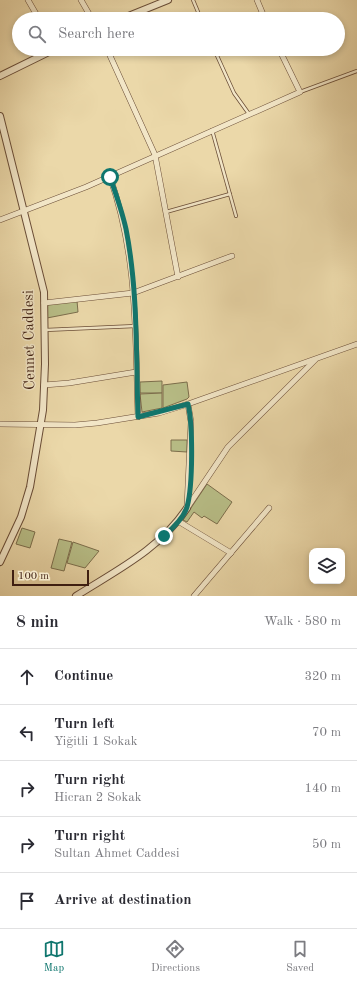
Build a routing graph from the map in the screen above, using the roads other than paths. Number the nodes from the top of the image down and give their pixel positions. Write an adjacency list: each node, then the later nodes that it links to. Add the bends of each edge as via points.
1 (28, 0): 6 (street)
2 (82, 0): 7 (street)
3 (168, 0): 8 (street)
4 (193, 0): 9 (lane)
5 (257, 0): 10 (street)
6 (35, 12)
7 (88, 12)
8 (138, 12)
9 (198, 12)
10 (262, 12)
11 (41, 56): 16 (street)
12 (110, 56): 21 (street)
13 (217, 56): 18 (lane, via 234,93)
14 (282, 56): 17 (street)
15 (357, 71): 17 (lane)
16 (0, 76)
17 (300, 92): 18 (street)
18 (249, 114): 20 (street)
19 (0, 116): 24 (street, Cennet Caddesi)
20 (212, 130): 21 (street); 23 (lane)
21 (156, 155): 22 (street); 25 (street)
22 (110, 177): 24 (street); 30 (street, via 125,228)
23 (230, 194): 25 (lane); 26 (lane)
24 (24, 212): 27 (street); 31 (street, Cennet Caddesi)
25 (166, 212): 29 (street)
26 (236, 216)
27 (0, 220)
28 (232, 256): 29 (street)
29 (178, 277): 30 (street)
30 (133, 294): 31 (street); 32 (street)
31 (44, 303): 33 (street, Cennet Caddesi)
32 (136, 326): 33 (lane); 36 (street)
33 (45, 330): 37 (street, Cennet Caddesi)
34 (357, 344): 35 (street)
35 (317, 358): 38 (street); 42 (street, via 228,447)
36 (136, 372): 37 (street); 39 (street)
37 (44, 385): 41 (street, Cennet Caddesi)
38 (188, 404): 39 (street); 42 (street, via 191,435)
39 (138, 417): 41 (street, via 97,423)
40 (0, 424): 41 (street)
41 (41, 425): 46 (street, Cennet Caddesi, via 21,517)
42 (187, 508): 44 (street)
43 (270, 508): 45 (street)
44 (178, 521): 45 (street); 47 (street, via 147,551)
45 (231, 552): 48 (street)
46 (0, 559)
47 (76, 596)
48 (194, 596)

